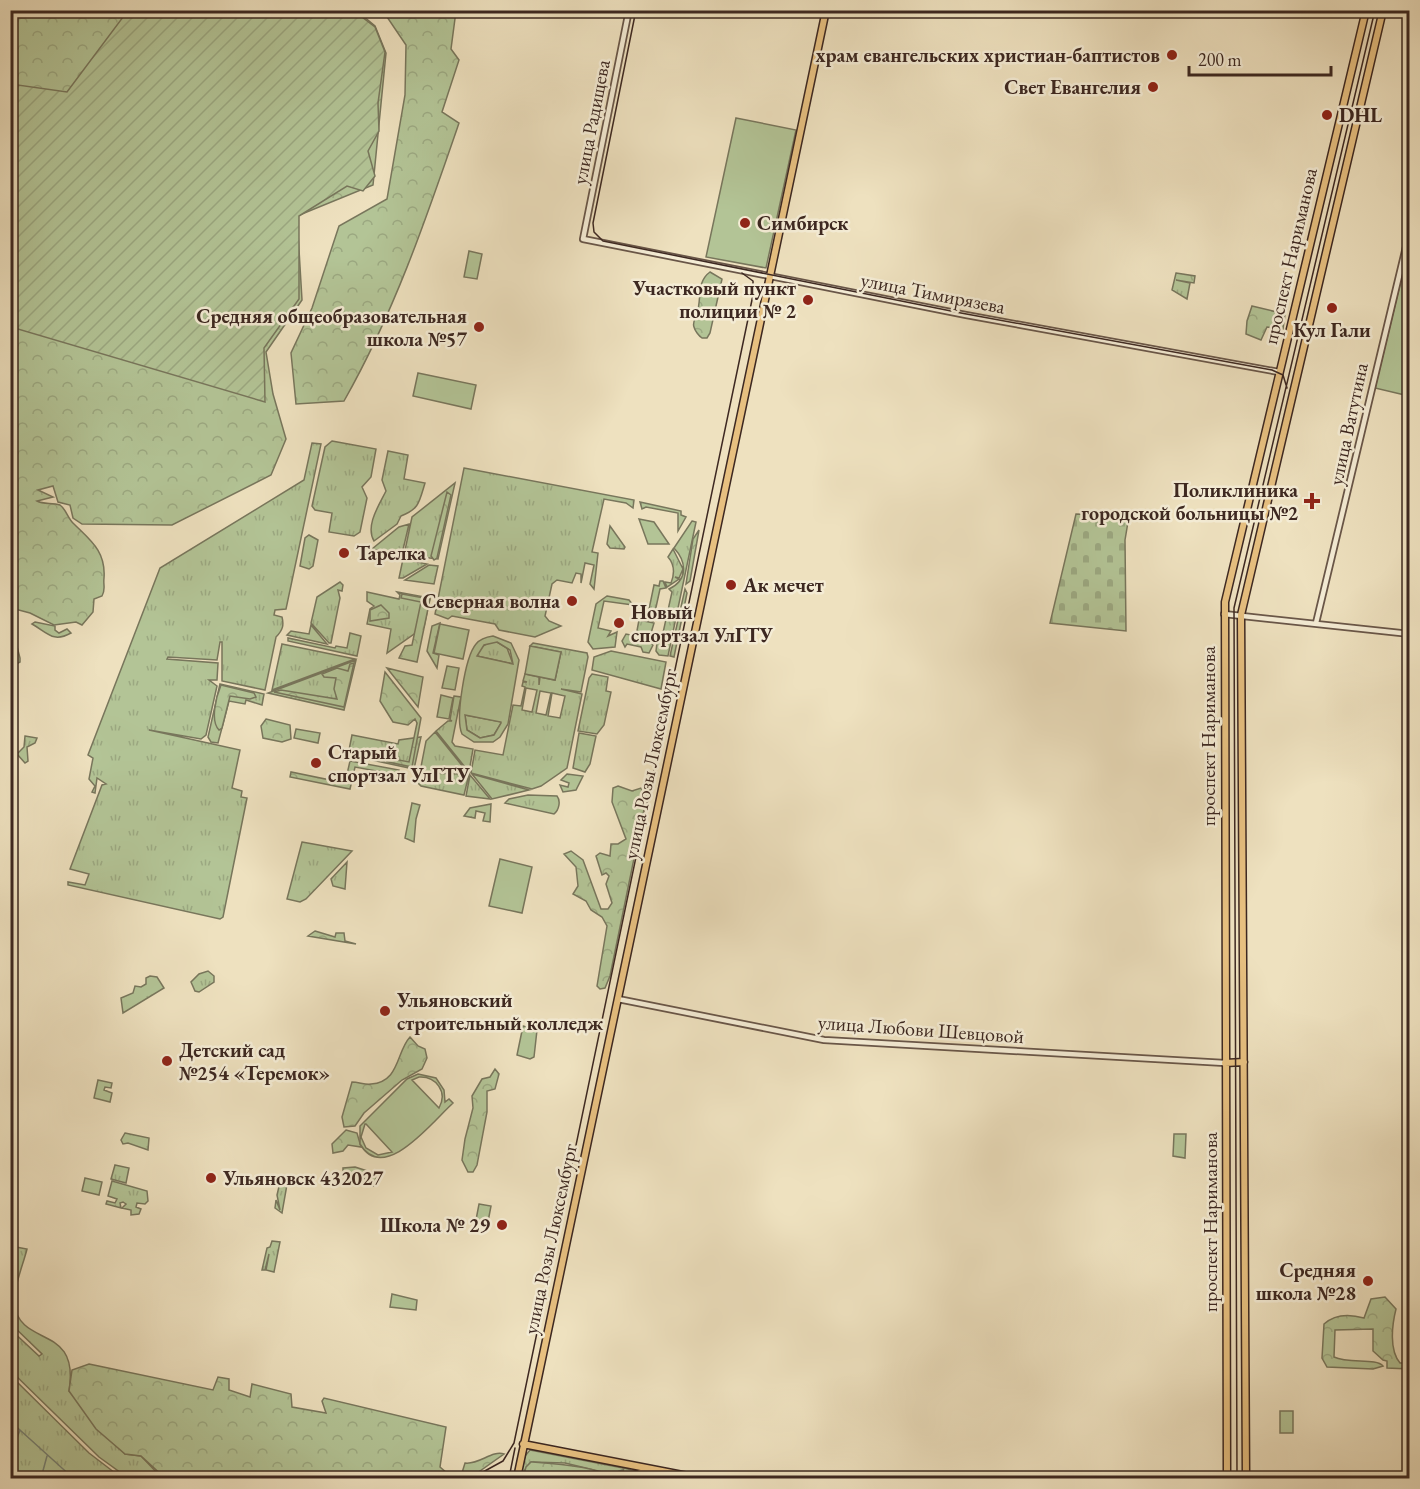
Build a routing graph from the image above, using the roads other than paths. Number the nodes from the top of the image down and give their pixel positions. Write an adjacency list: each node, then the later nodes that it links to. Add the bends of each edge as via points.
1 (629, 10): 6 (street, улица Радищева)
2 (826, 10): 7 (main road, улица Розы Люксембург)
3 (1366, 10): 8 (main road, проспект Нариманова)
4 (1383, 10): 10 (main road, проспект Нариманова)
5 (1410, 230): 11 (street, улица Ватутина)
6 (583, 240): 7 (street, улица Тимирязева)
7 (768, 277): 8 (street, улица Тимирязева); 13 (main road, улица Розы Люксембург)
8 (1279, 372): 9 (main road, проспект Нариманова)
9 (1224, 614): 10 (street); 15 (main road, проспект Нариманова)
10 (1241, 615): 11 (street); 14 (main road, проспект Нариманова)
11 (1316, 623): 12 (street)
12 (1410, 634)
13 (618, 999): 15 (street, улица Любови Шевцовой, via 824,1040); 16 (main road, улица Розы Люксембург)
14 (1244, 1062): 15 (main road); 22 (main road, проспект Нариманова)
15 (1225, 1063): 21 (main road, проспект Нариманова)
16 (524, 1444): 17 (main road); 18 (main road, улица Розы Люксембург)
17 (651, 1469): 19 (main road); 20 (main road)
18 (516, 1479)
19 (627, 1479)
20 (698, 1479)
21 (1227, 1479)
22 (1246, 1479)

